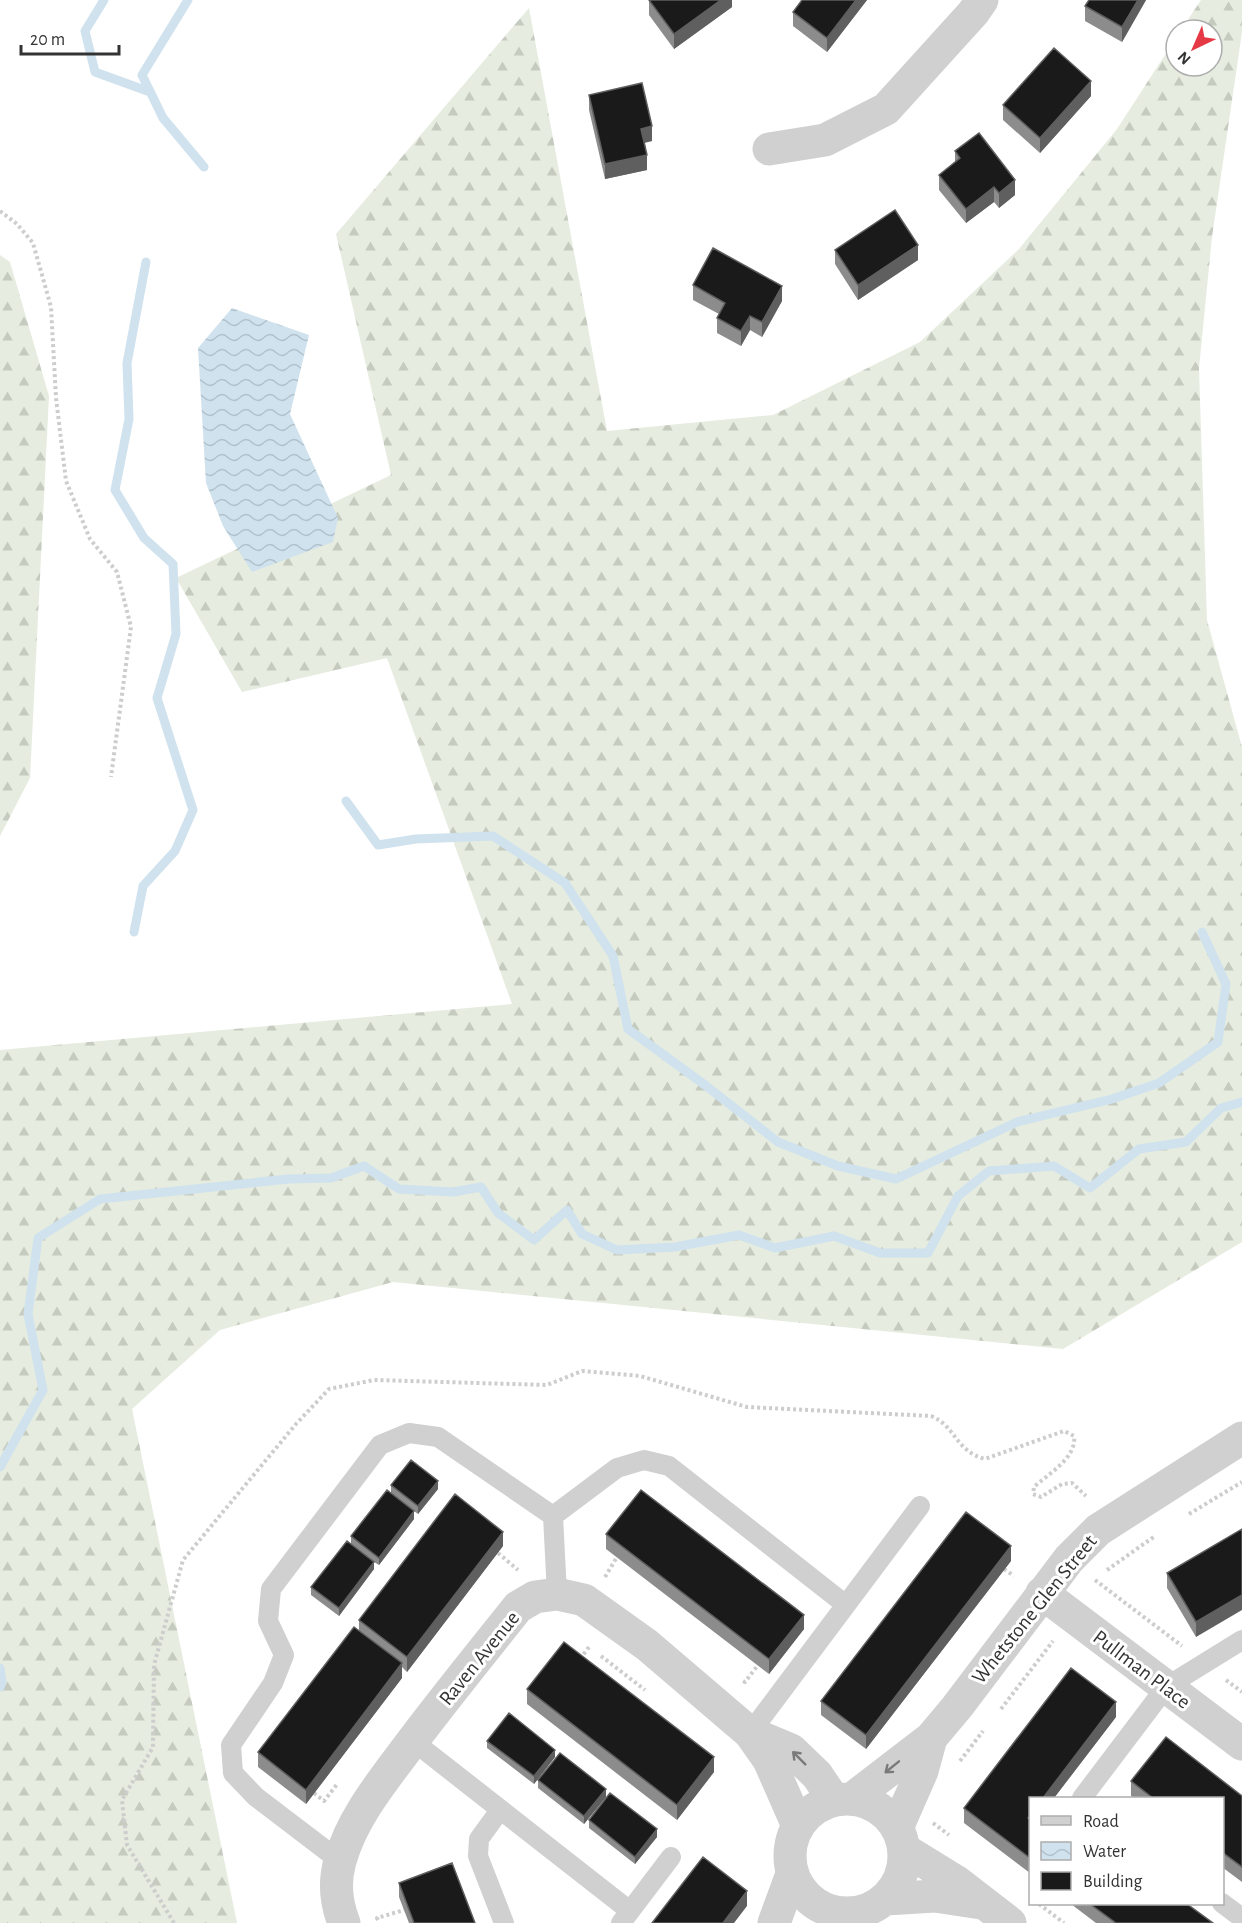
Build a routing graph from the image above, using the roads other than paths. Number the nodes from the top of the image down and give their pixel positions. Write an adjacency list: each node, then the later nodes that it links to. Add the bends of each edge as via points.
1 (982, 0): 2 (street, via 886,109 825,140)
2 (769, 148)
3 (1242, 1438): 6 (street, Whetstone Glen Street, via 1098,1530)
4 (920, 1506): 8 (lane)
5 (553, 1515): 7 (lane); 8 (lane, via 617,1468 644,1461 669,1466); 21 (lane, via 438,1437 409,1433 380,1445 271,1589 268,1621 284,1655 273,1683 231,1745 233,1773 256,1797)
6 (1042, 1593): 10 (street, Pullman Place); 12 (street, Whetstone Glen Street)
7 (557, 1594): 11 (street, Raven Avenue, via 593,1606 647,1645); 13 (street, Raven Avenue, via 535,1597 518,1607)
8 (846, 1605): 11 (lane)
9 (1242, 1640): 10 (lane)
10 (1166, 1687): 14 (street, Pullman Place); 15 (lane)
11 (750, 1733): 16 (street, Raven Avenue, one-way to 11, via 791,1750); 18 (street, Raven Avenue, via 769,1760)
12 (932, 1738): 16 (street, Whetstone Glen Street, one-way to 16); 19 (street, Whetstone Glen Street)
13 (413, 1741): 17 (lane); 21 (street, Raven Avenue, via 353,1828)
14 (1242, 1744)
15 (1085, 1797)
16 (843, 1799): 18 (street, via 819,1806); 19 (street, via 871,1804 886,1814)
17 (500, 1810): 26 (lane); 30 (lane, via 479,1839 478,1856)
18 (798, 1826): 22 (street, via 791,1841)
19 (901, 1839): 23 (street, via 904,1868); 25 (street)
20 (671, 1857): 26 (lane)
21 (340, 1861): 29 (street, Raven Avenue, via 336,1886)
22 (792, 1874): 27 (street, via 801,1891); 31 (street)
23 (886, 1899): 25 (street, via 935,1896); 27 (street, via 870,1910)
24 (1224, 1904): 28 (lane)
25 (998, 1914)
26 (626, 1917)
27 (826, 1918)
28 (1242, 1918)
29 (344, 1923)
30 (504, 1923)
31 (774, 1923)

